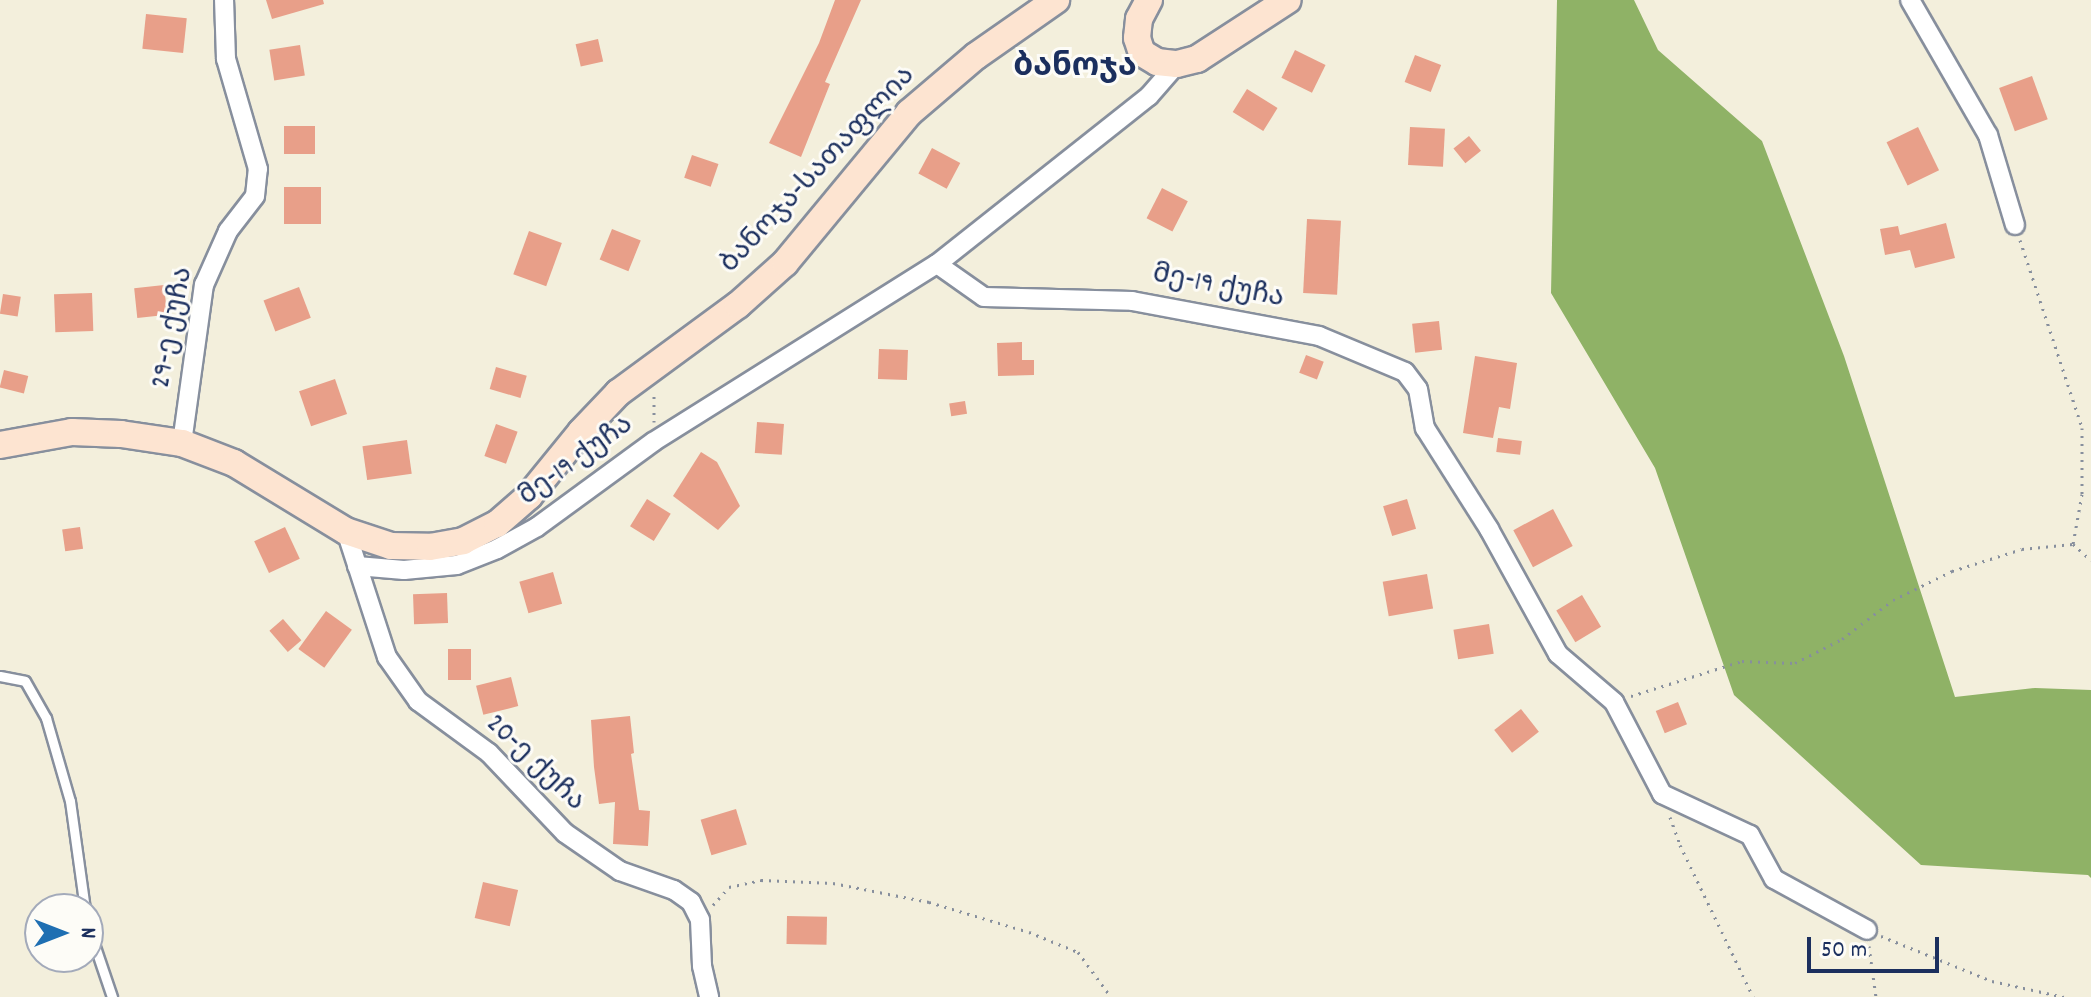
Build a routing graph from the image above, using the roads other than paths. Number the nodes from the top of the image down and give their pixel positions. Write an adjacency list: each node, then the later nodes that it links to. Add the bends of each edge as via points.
1 (224, 0): 9 (street, 29-ე ქუჩა, via 226,59 258,169 255,196 228,231 204,285)
2 (1056, 0): 11 (street, ბანოჯა-სათაფლია, via 976,56 909,113 785,263 738,305 618,393 529,496 497,524 463,541 430,547 391,546)
3 (1149, 0): 6 (street, via 1139,19 1142,53 1157,62)
4 (1288, 0): 6 (street, via 1197,59)
5 (1910, 0): 7 (street, via 1988,135)
6 (1177, 64): 8 (street, via 1149,96)
7 (2015, 225)
8 (937, 264): 12 (street, მე-19 ქუჩა, via 653,442 537,527 497,549 457,565 404,570); 15 (street, მე-19 ქუჩა, via 984,297 1132,301 1319,336 1405,372 1418,389 1425,428 1558,654 1614,702 1662,794 1750,835 1774,879)
9 (182, 443): 10 (street, ბანოჯა-სათაფლია, via 72,432); 11 (street, ბანოჯა-სათაფლია, via 234,463)
10 (0, 445)
11 (346, 531): 12 (street, 20-ე ქუჩა)
12 (357, 566): 18 (street, 20-ე ქუჩა, via 387,657 418,701 489,753 565,833 620,871 674,890 691,902 700,920)
13 (0, 676): 14 (lane, via 25,681 46,718 70,801)
14 (83, 893)
15 (1867, 930)
16 (104, 973): 17 (lane)
17 (112, 997)
18 (709, 997)

